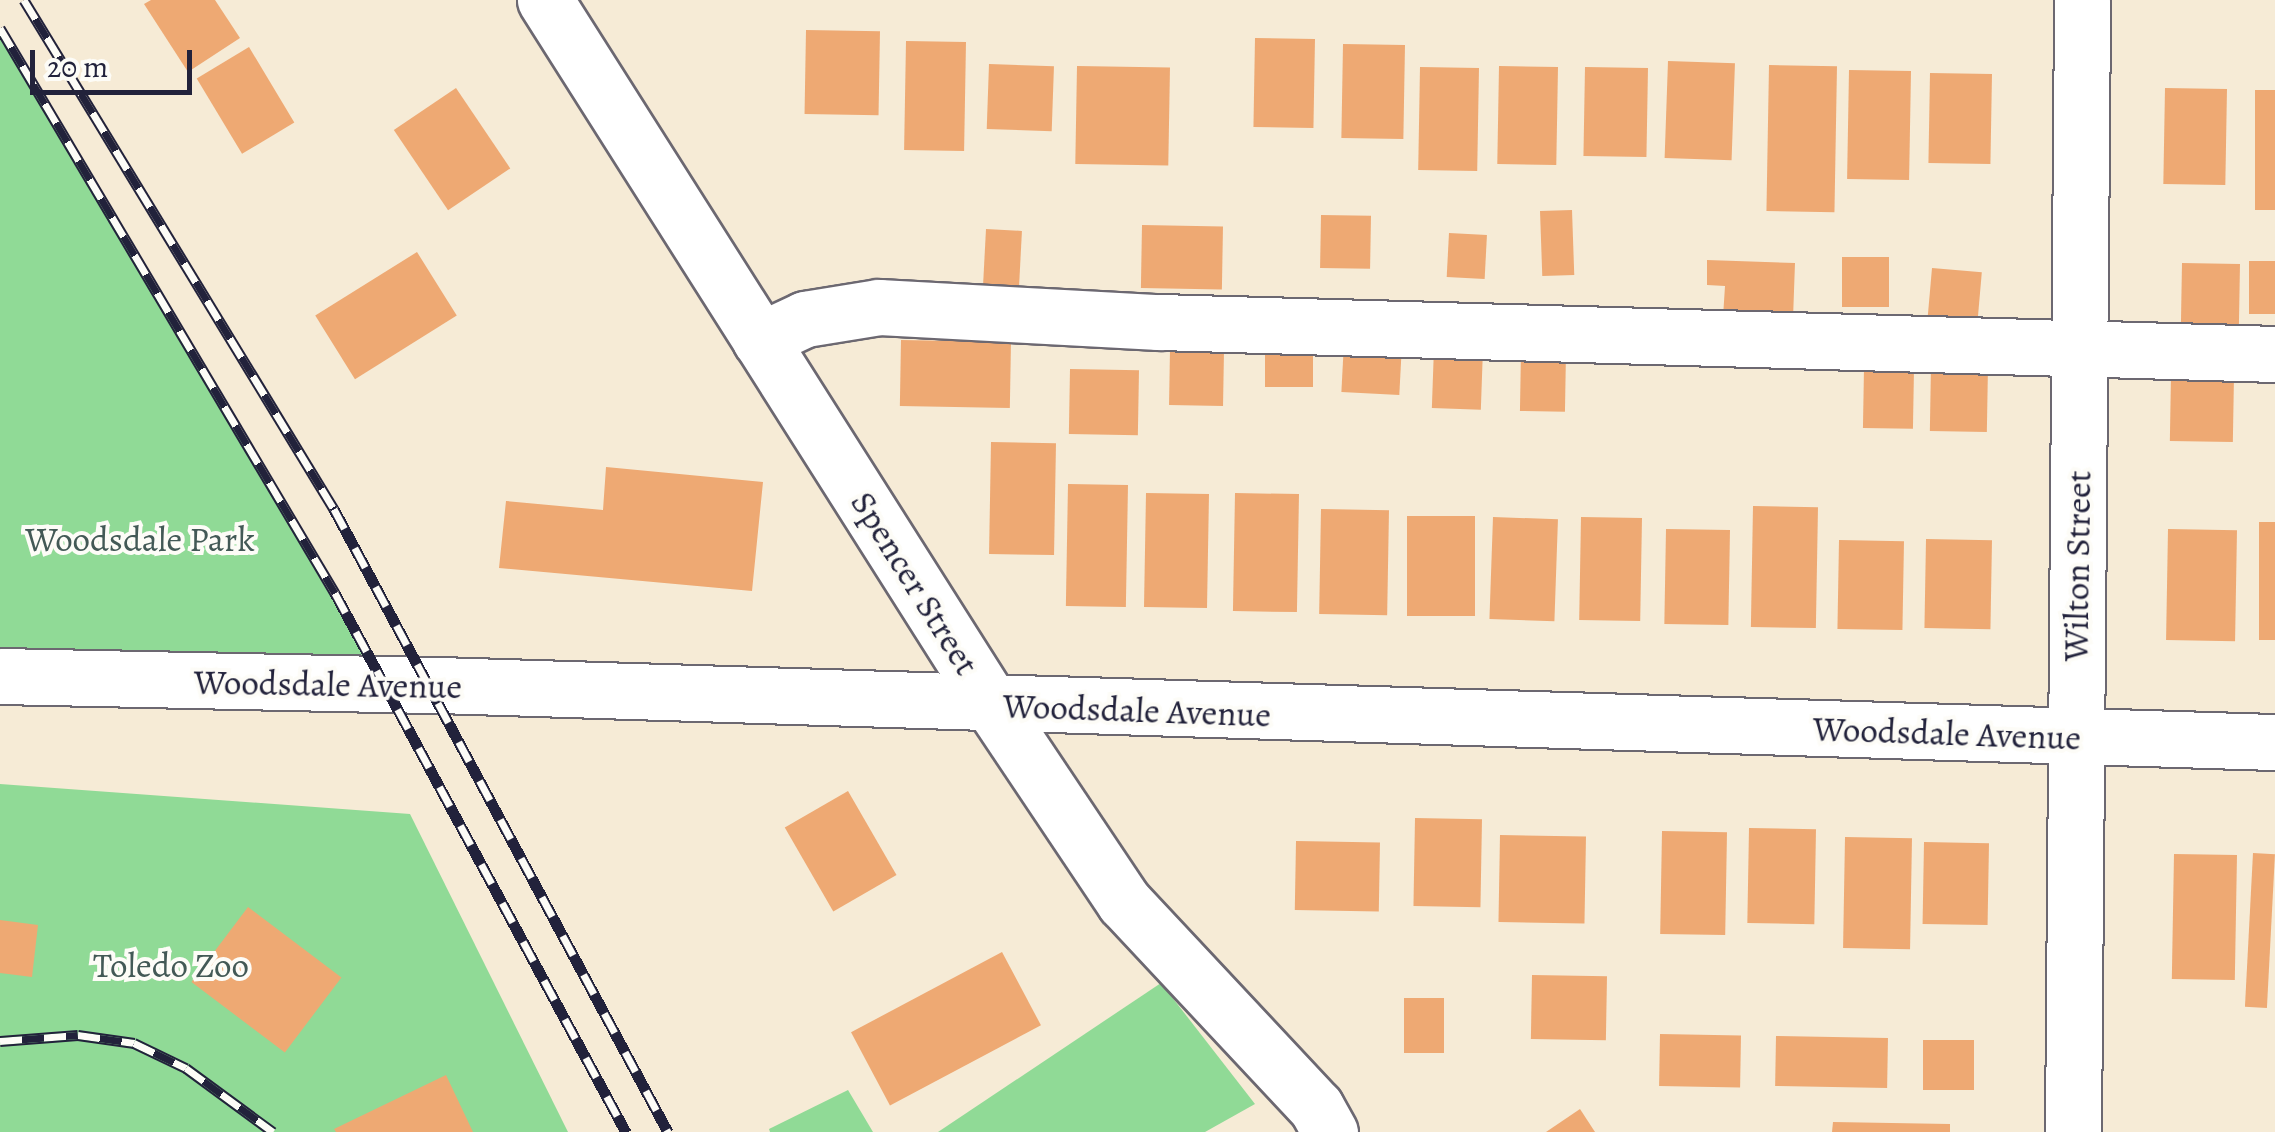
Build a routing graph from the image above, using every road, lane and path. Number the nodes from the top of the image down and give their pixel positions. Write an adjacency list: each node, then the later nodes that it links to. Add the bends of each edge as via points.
1 (545, 0): 3 (street, Spencer Street)
2 (2082, 0): 4 (street, Wilton Street)
3 (760, 340): 4 (street, via 805,320 879,306 1159,322); 7 (street, Spencer Street)
4 (2079, 349): 5 (street); 8 (street, Wilton Street)
5 (2275, 354)
6 (0, 676): 7 (street, Woodsdale Avenue)
7 (992, 706): 8 (street, Woodsdale Avenue); 10 (street, Spencer Street, via 1124,902 1316,1107)
8 (2075, 736): 9 (street, Woodsdale Avenue); 11 (street, Wilton Street)
9 (2275, 742)
10 (1330, 1132)
11 (2074, 1132)

